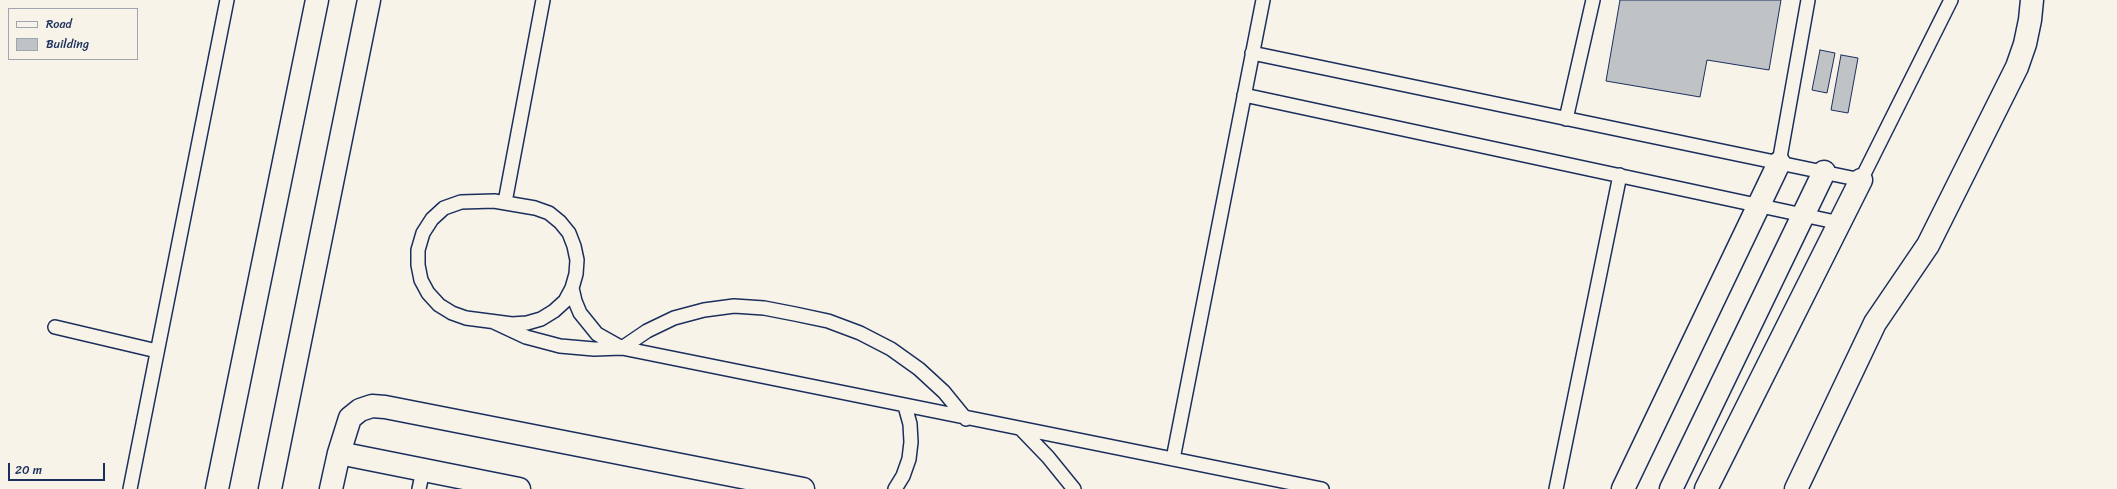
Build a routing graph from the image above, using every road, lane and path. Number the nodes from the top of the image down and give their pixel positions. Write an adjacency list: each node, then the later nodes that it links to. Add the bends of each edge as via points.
1 (227, 0): 25 (lane)
2 (317, 0): 34 (street)
3 (369, 0): 35 (street)
4 (543, 0): 17 (lane)
5 (1263, 0): 10 (lane)
6 (1593, 0): 12 (lane)
7 (1808, 0): 13 (lane)
8 (1951, 0): 16 (lane)
9 (2032, 0): 46 (street, via 2025,44 2017,66 1928,245 1875,323)
10 (1252, 52): 11 (lane); 12 (lane)
11 (1244, 95): 15 (lane); 30 (lane)
12 (1566, 119): 13 (lane)
13 (1780, 163): 14 (lane); 18 (street)
14 (1824, 172): 16 (lane); 19 (street)
15 (1620, 174): 18 (lane); 42 (lane)
16 (1861, 180): 20 (street)
17 (505, 202): 21 (lane, via 535,208 549,214 564,228 574,246 577,260); 22 (lane, via 478,200 444,208 432,219 423,234 418,250 421,280 439,305 466,318)
18 (1760, 205): 19 (lane); 43 (street)
19 (1803, 215): 20 (lane); 44 (street)
20 (1840, 223): 45 (street)
21 (572, 288): 22 (lane, via 565,301 541,319 527,324); 24 (lane, via 575,301 587,324 597,334)
22 (494, 322): 24 (lane, via 526,336 560,346)
23 (55, 327): 25 (lane)
24 (622, 348): 26 (lane); 27 (lane, via 647,331 674,318 704,310 734,306 795,314 828,321 860,333 891,349 944,392)
25 (157, 350): 33 (lane)
26 (905, 406): 27 (lane); 39 (lane, via 910,424 909,459)
27 (966, 419): 28 (lane)
28 (1021, 429): 30 (lane); 40 (lane)
29 (339, 453): 31 (street); 36 (street); 38 (street, via 350,418 360,410 372,406 385,407)
30 (1173, 460): 41 (lane)
31 (421, 479): 32 (street)
32 (494, 487): 37 (street)
33 (130, 489)
34 (217, 489)
35 (270, 489)
36 (331, 489)
37 (519, 489)
38 (803, 489)
39 (895, 489)
40 (1074, 489)
41 (1322, 489)
42 (1556, 489)
43 (1623, 489)
44 (1671, 489)
45 (1706, 489)
46 (1796, 489)

